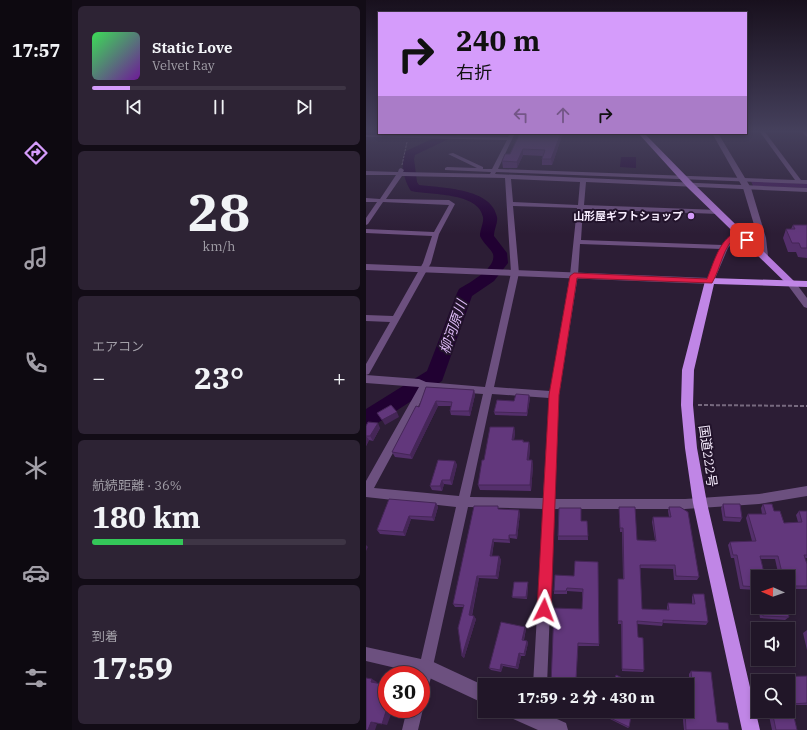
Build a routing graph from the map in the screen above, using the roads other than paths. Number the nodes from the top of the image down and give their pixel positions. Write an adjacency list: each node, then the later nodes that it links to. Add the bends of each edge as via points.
1 (478, 166): 7 (street)
2 (496, 166): 8 (street)
3 (672, 166): 14 (main road)
4 (734, 166): 15 (street)
5 (788, 166): 17 (street)
6 (366, 168): 9 (street)
7 (484, 169): 8 (street); 10 (street)
8 (494, 170): 12 (street); 14 (street)
9 (401, 171): 10 (street); 11 (street); 23 (street)
10 (415, 171): 12 (street)
11 (366, 173)
12 (491, 176): 13 (street)
13 (508, 176): 16 (street); 24 (street)
14 (682, 177): 15 (street); 19 (main road)
15 (742, 179): 17 (street); 20 (street)
16 (583, 180): 19 (street); 25 (street)
17 (799, 181): 18 (street)
18 (807, 182)
19 (690, 185): 20 (street); 26 (main road)
20 (747, 188): 21 (street); 33 (street, via 762,238)
21 (807, 190)
22 (366, 200): 23 (street)
23 (383, 200): 27 (street); 30 (street, via 449,202 452,204)
24 (511, 204): 25 (street); 36 (street)
25 (580, 207): 26 (street); 31 (street)
26 (719, 212): 29 (main road)
27 (366, 223)
28 (366, 231): 30 (street)
29 (739, 233): 32 (street, via 731,237); 33 (main road)
30 (436, 234): 35 (street)
31 (578, 242): 32 (street); 37 (street)
32 (724, 247): 38 (street)
33 (764, 256): 39 (main road)
34 (366, 267): 35 (street)
35 (423, 270): 36 (street); 43 (street)
36 (515, 273): 37 (street); 47 (street)
37 (574, 276): 38 (street); 48 (street)
38 (710, 281): 39 (highway); 52 (highway, 国道222号, via 688,370 687,405)
39 (792, 284): 40 (highway); 41 (street)
40 (807, 284)
41 (807, 305)
42 (366, 318): 43 (street)
43 (396, 319): 44 (street)
44 (366, 372)
45 (366, 379): 46 (street)
46 (421, 384): 47 (street); 50 (street)
47 (489, 390): 48 (street); 51 (street)
48 (554, 395): 53 (street)
49 (807, 491): 52 (street, via 759,499)
50 (366, 492): 51 (street)
51 (465, 502): 53 (street); 56 (street)
52 (700, 502): 53 (street); 64 (highway, 国道222号)
53 (549, 504): 58 (street)
54 (366, 654): 55 (street)
55 (418, 666)
56 (427, 666)
57 (430, 669): 59 (street)
58 (540, 678)
59 (478, 693)
60 (413, 718): 62 (street)
61 (538, 721): 63 (street)
62 (410, 730)
63 (558, 730)
64 (751, 730)

